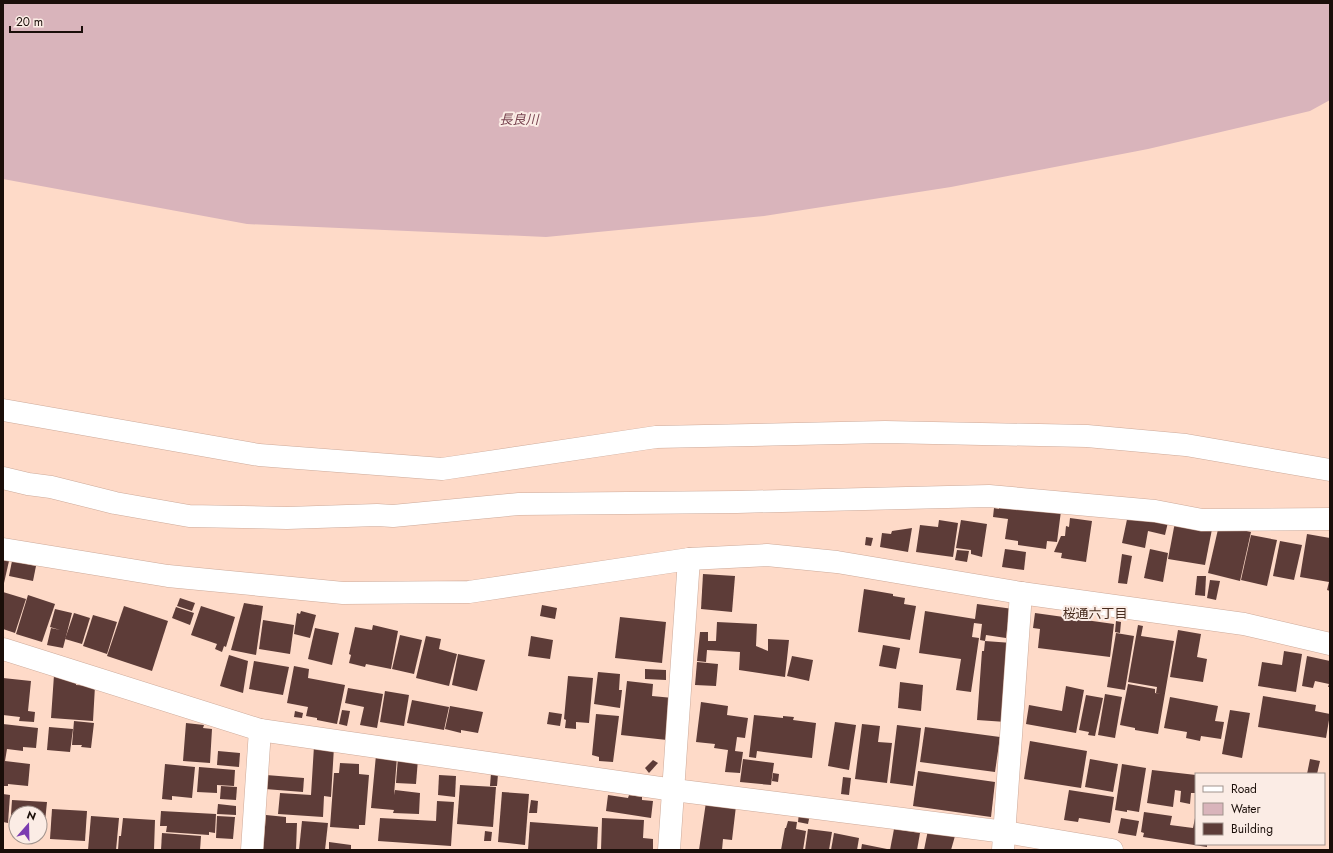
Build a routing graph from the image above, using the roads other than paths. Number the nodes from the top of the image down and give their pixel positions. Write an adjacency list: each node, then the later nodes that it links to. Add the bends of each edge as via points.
1 (3, 410): 2 (street, via 259,455 442,469 656,437 885,432 1087,436 1186,445)
2 (1330, 470)
3 (3, 478): 4 (street, via 115,503 189,516 393,516 519,504 989,496 1155,511 1202,520)
4 (1330, 519)
5 (3, 549): 6 (street, via 168,576 342,593 469,592)
6 (689, 559): 7 (street, via 767,555 837,562); 11 (street)
7 (1021, 593): 8 (street, via 1244,624); 12 (street)
8 (1330, 644)
9 (3, 649): 10 (street)
10 (260, 730): 11 (street); 13 (street)
11 (674, 790): 12 (street); 14 (street)
12 (1004, 841): 15 (street)
13 (252, 850)
14 (669, 850)
15 (1112, 850)

